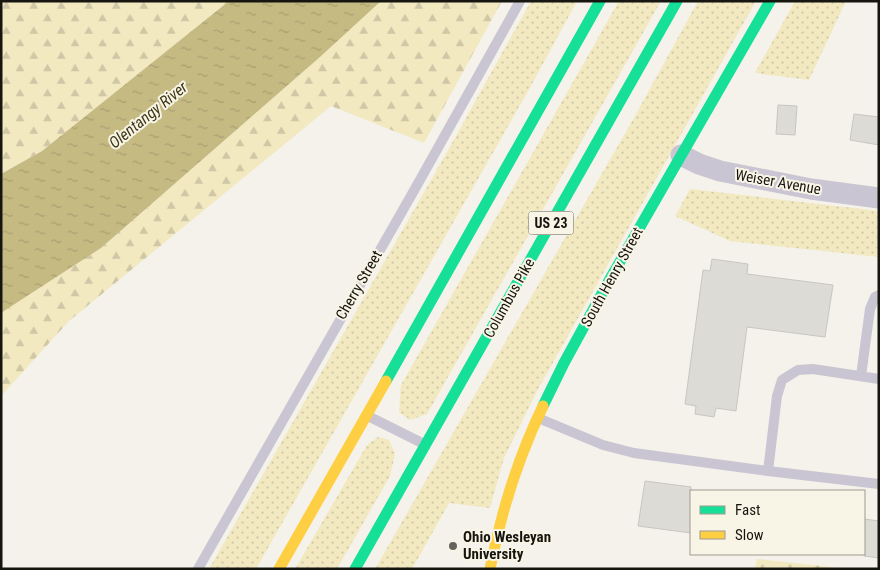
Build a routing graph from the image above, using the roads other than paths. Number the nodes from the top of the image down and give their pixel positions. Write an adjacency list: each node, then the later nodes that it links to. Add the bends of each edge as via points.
1 (520, 1): 15 (lane, Cherry Street)
2 (600, 1): 10 (main road)
3 (677, 1): 12 (main road, Columbus Pike / US 23)
4 (770, 1): 5 (main road, South Henry Street)
5 (681, 155): 6 (street, Weiser Avenue, via 720,172); 11 (main road, South Henry Street, via 563,364)
6 (879, 198)
7 (879, 296): 8 (lane, via 875,297 870,309)
8 (861, 376): 9 (lane); 13 (lane, via 813,369 798,370 782,380)
9 (879, 379)
10 (367, 415): 12 (lane); 16 (main road)
11 (538, 418): 13 (lane, via 603,445 634,453); 18 (main road, South Henry Street, via 505,504)
12 (426, 445): 17 (main road, Columbus Pike / US 23)
13 (768, 470): 14 (lane)
14 (879, 484)
15 (198, 569)
16 (279, 569)
17 (354, 569)
18 (490, 569)

